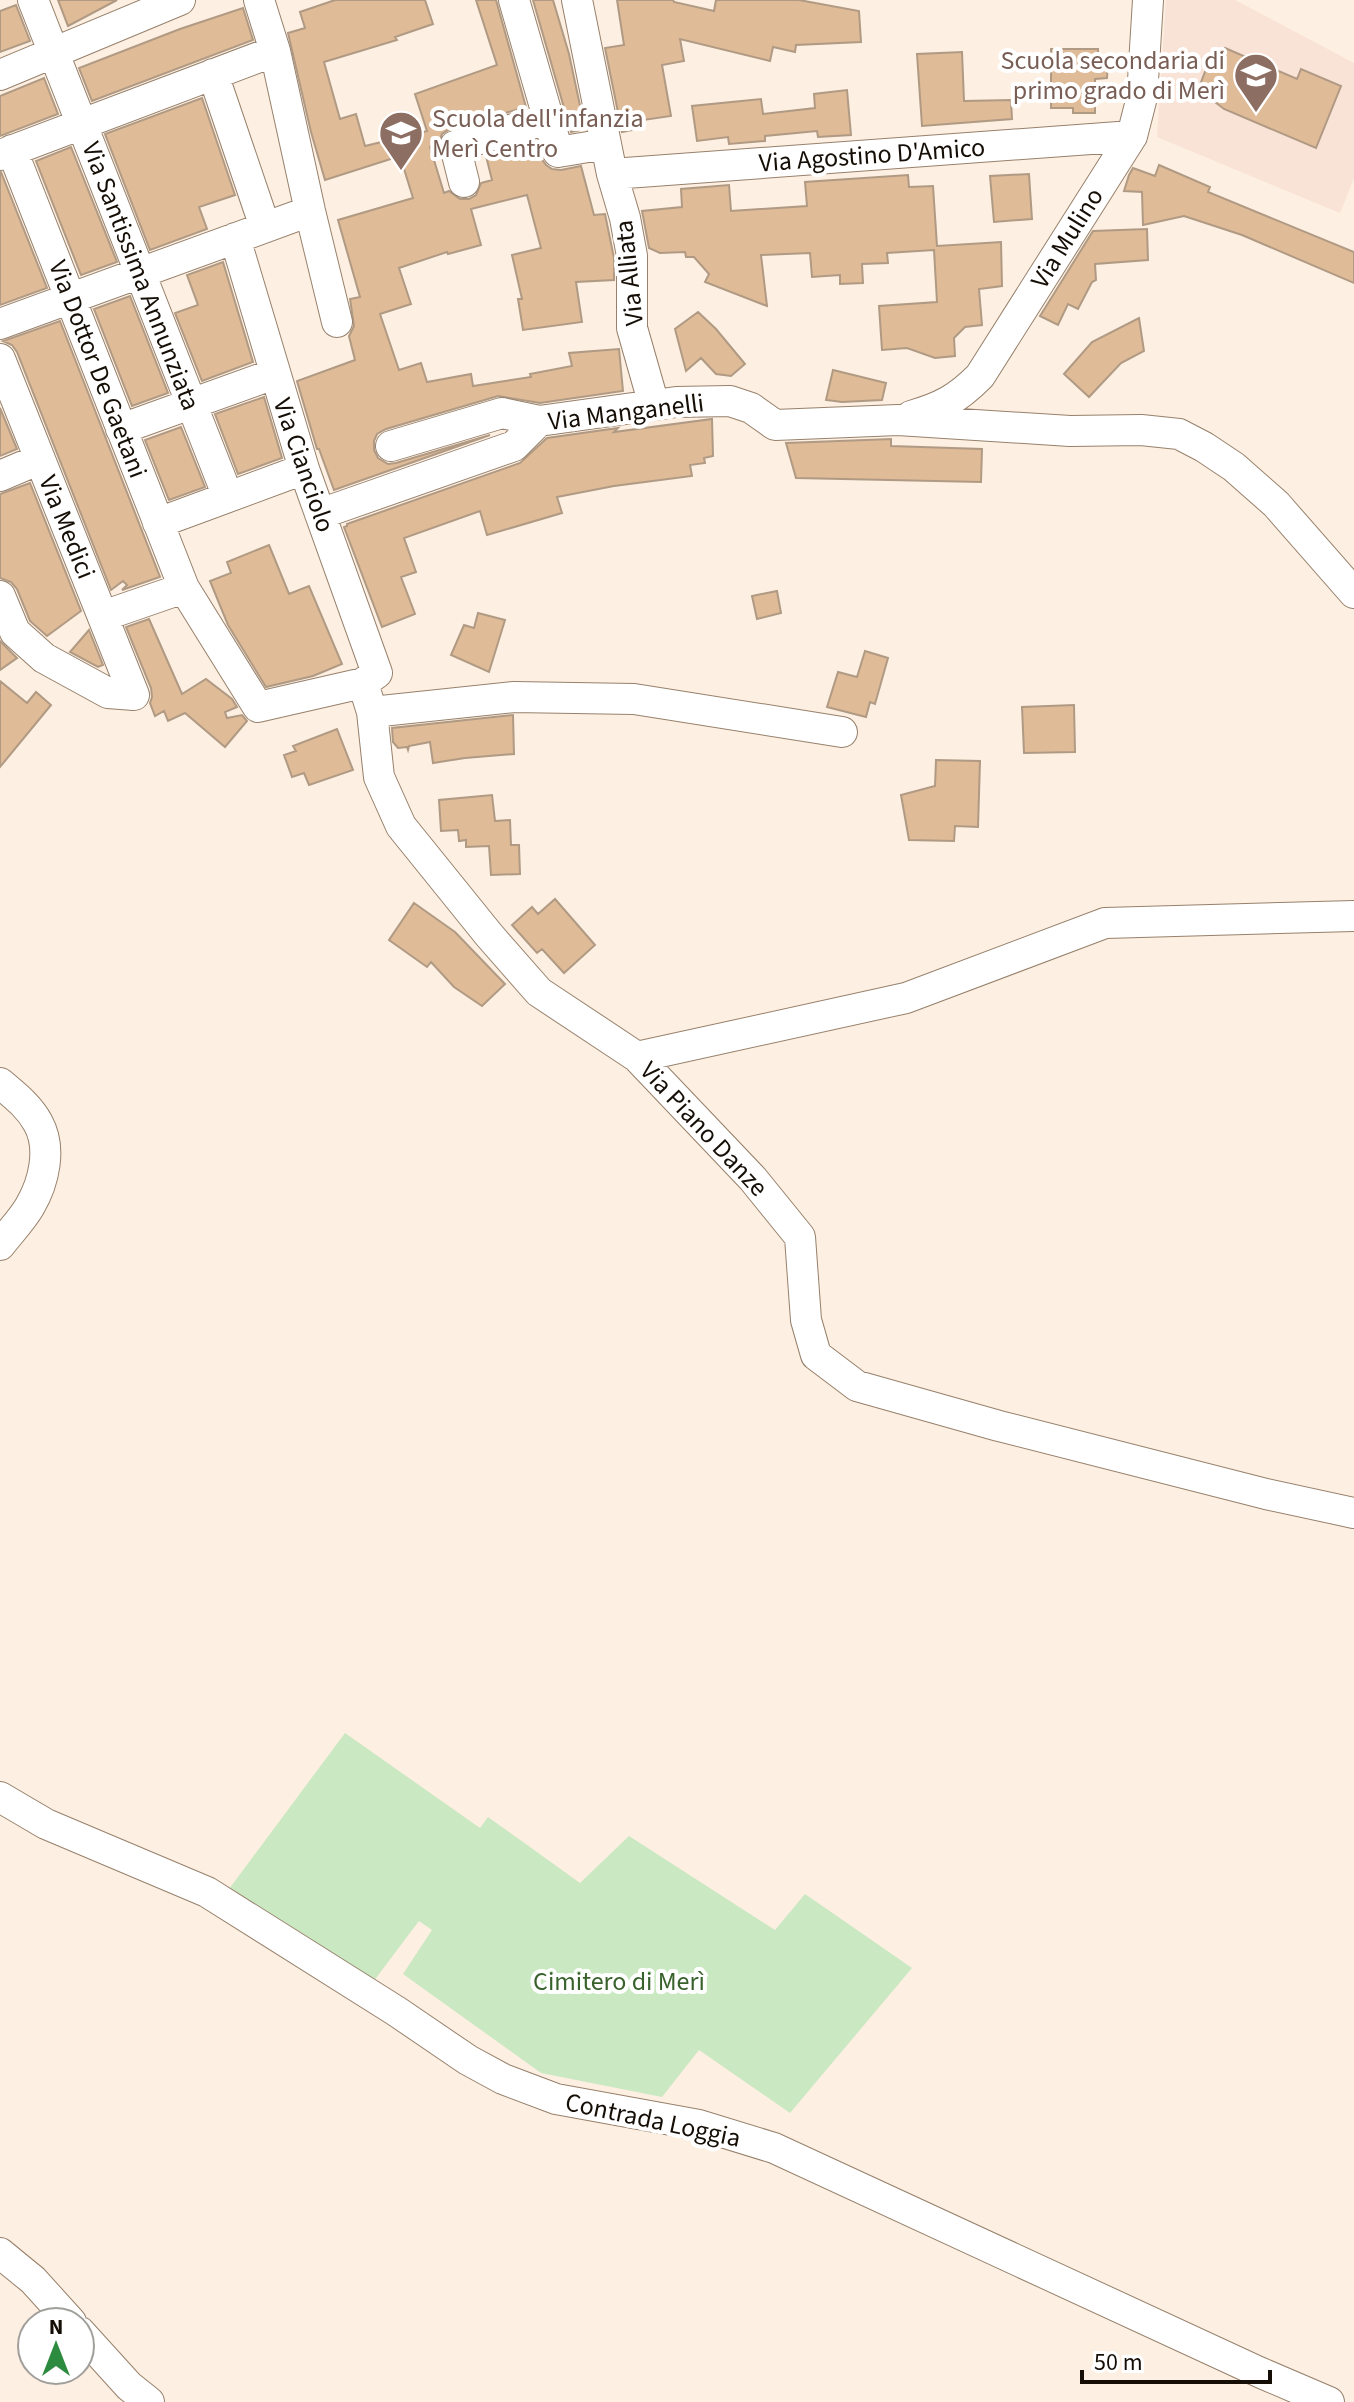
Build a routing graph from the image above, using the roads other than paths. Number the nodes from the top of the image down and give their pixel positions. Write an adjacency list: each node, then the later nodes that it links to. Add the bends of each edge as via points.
1 (33, 0): 8 (street, Via Santissima Annunziata)
2 (180, 0): 8 (street)
3 (259, 0): 7 (street)
4 (514, 0): 11 (street)
5 (577, 0): 14 (street, Via Alliata)
6 (1148, 0): 13 (street, Via Mulino, via 1142,97)
7 (275, 51): 9 (street); 18 (street)
8 (54, 54): 10 (street); 12 (street, Via Santissima Annunziata)
9 (213, 74): 12 (street); 19 (street)
10 (0, 75)
11 (548, 119): 14 (street, via 558,152); 17 (street, via 455,146)
12 (82, 124): 15 (street); 21 (street, Via Santissima Annunziata)
13 (1132, 136): 16 (street, Via Agostino D'Amico); 29 (street, Via Mulino, via 980,376 933,410)
14 (606, 144): 16 (street, Via Alliata)
15 (6, 153): 22 (street, Via Dottor De Gaetani)
16 (612, 174): 28 (street, Via Alliata, via 632,256 632,328)
17 (464, 182)
18 (310, 211): 19 (street); 23 (street)
19 (265, 227): 20 (street)
20 (235, 238): 21 (street); 26 (street, Via Cianciolo)
21 (140, 273): 22 (street); 27 (street, Via Santissima Annunziata)
22 (70, 298): 24 (street); 31 (street, Via Dottor De Gaetani)
23 (337, 322)
24 (0, 324)
25 (0, 359): 33 (street, Via Medici)
26 (274, 374): 27 (street); 34 (street, Via Cianciolo)
27 (192, 404): 31 (street); 36 (street, Via Santissima Annunziata)
28 (654, 405): 29 (street, Via Manganelli, via 730,401 775,425); 30 (street, Via Manganelli)
29 (898, 420): 40 (street, via 1179,434 1234,467 1276,504)
30 (539, 421): 32 (street, via 502,413); 37 (street, Via Manganelli, via 514,446)
31 (121, 429): 38 (street, Via Dottor De Gaetani)
32 (391, 446)
33 (40, 459): 35 (street); 42 (street, Via Medici)
34 (304, 469): 36 (street); 37 (street, Via Cianciolo)
35 (0, 476)
36 (228, 497): 38 (street)
37 (320, 514): 43 (street, Via Cianciolo, via 377,673)
38 (158, 523): 39 (street, Via Dottor De Gaetani)
39 (184, 588): 42 (street); 43 (street, via 258,707)
40 (1354, 593)
41 (0, 596): 42 (street, Via Medici, via 15,632 44,658 108,693 134,695)
42 (103, 616)
43 (363, 683): 44 (street, Via Piano Danze)
44 (372, 712): 45 (street, via 514,697 634,699); 47 (street, Via Piano Danze, via 379,777 401,826 539,992)
45 (842, 732)
46 (1354, 916): 47 (street, via 1105,923 906,998)
47 (637, 1057): 50 (street, Via Piano Danze, via 753,1179 800,1237 806,1320 816,1355 857,1386)
48 (0, 1083): 49 (street, via 26,1105 45,1145 43,1174 30,1206)
49 (0, 1245)
50 (1354, 1513)
51 (0, 1797): 55 (street, Contrada Loggia, via 46,1824 207,1892 503,2079 556,2099 699,2125 774,2148)
52 (0, 2253): 53 (street)
53 (57, 2306)
54 (96, 2350): 56 (street)
55 (1259, 2372): 57 (street); 58 (street, Contrada Loggia)
56 (149, 2402)
57 (1277, 2402)
58 (1329, 2402)

